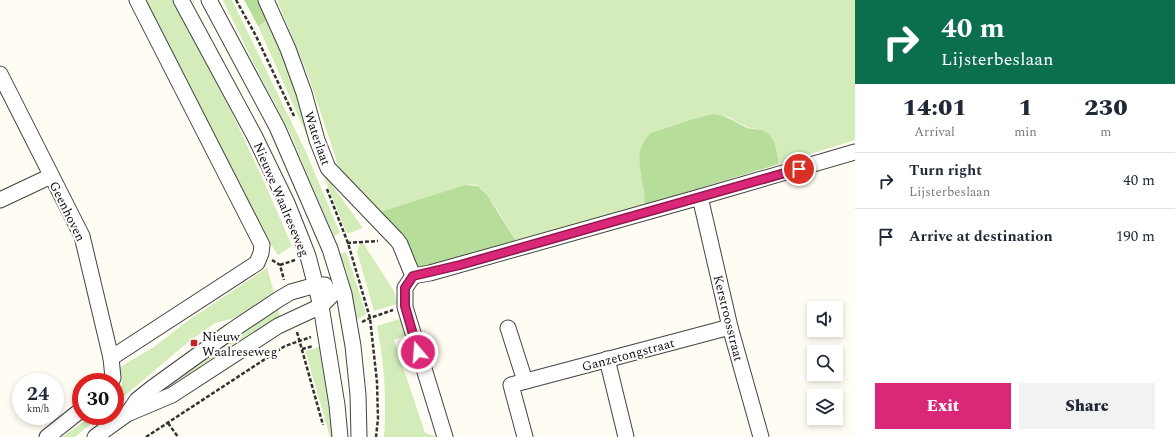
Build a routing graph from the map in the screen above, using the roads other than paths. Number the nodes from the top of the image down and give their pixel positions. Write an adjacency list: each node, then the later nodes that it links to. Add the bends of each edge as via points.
1 (137, 0): 16 (street, via 262,245 257,262)
2 (181, 0): 11 (street, Nieuwe Waalreseweg, via 255,137 287,203 306,250)
3 (209, 0): 12 (street, Nieuwe Waalreseweg, via 277,127 330,249)
4 (266, 0): 10 (street, Waterlaat, via 288,49 328,168 397,240)
5 (0, 74): 7 (street, Geenhoven)
6 (855, 152): 8 (street)
7 (51, 176): 9 (street); 16 (street, Geenhoven, via 82,236)
8 (700, 198): 10 (street); 14 (street, Kerstroosstraat)
9 (0, 200)
10 (413, 276): 26 (street, via 405,288 405,306)
11 (316, 284): 12 (street); 13 (street, Nieuwe Waalreseweg); 20 (street, via 291,292 231,331 137,400)
12 (341, 286): 13 (street); 25 (street, Nieuwe Waalreseweg, via 354,352)
13 (321, 306): 20 (street, via 278,326 172,395); 24 (street, Nieuwe Waalreseweg)
14 (730, 327): 17 (street, Ganzetongstraat); 29 (street, Kerstroosstraat)
15 (508, 328): 19 (street)
16 (111, 358): 18 (street, Geenhoven)
17 (607, 360): 19 (street, Ganzetongstraat); 28 (street)
18 (112, 373)
19 (518, 383): 27 (street)
20 (127, 414): 23 (street)
21 (72, 417): 22 (street)
22 (47, 437)
23 (95, 437)
24 (340, 437)
25 (359, 437)
26 (446, 437)
27 (525, 437)
28 (626, 437)
29 (761, 437)

